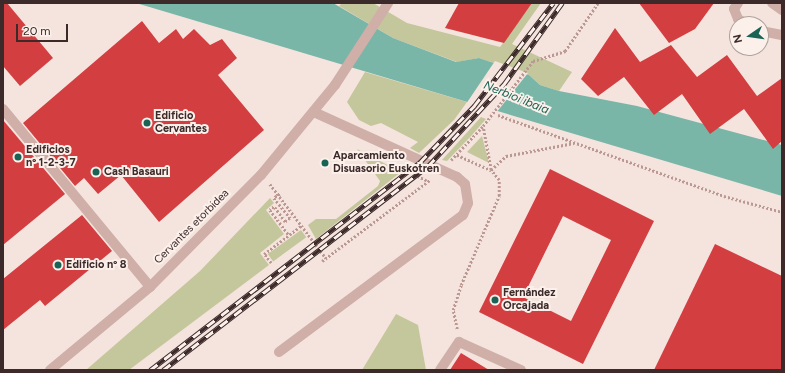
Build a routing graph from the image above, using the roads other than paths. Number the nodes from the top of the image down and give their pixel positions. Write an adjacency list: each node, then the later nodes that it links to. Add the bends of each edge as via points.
1 (738, 3): 5 (street, via 734,8)
2 (772, 3): 4 (street)
3 (387, 5): 9 (street, Cervantes etorbidea, via 335,85)
4 (782, 10)
5 (737, 16)
6 (769, 33): 7 (street)
7 (782, 35)
8 (3, 109): 10 (street)
9 (314, 112): 10 (street, Cervantes etorbidea, via 261,175); 11 (street, via 465,184 468,203 462,214)
10 (150, 287): 12 (street, Cervantes etorbidea)
11 (280, 352)
12 (50, 370)
13 (440, 370): 14 (street, via 459,342)
14 (521, 370)

